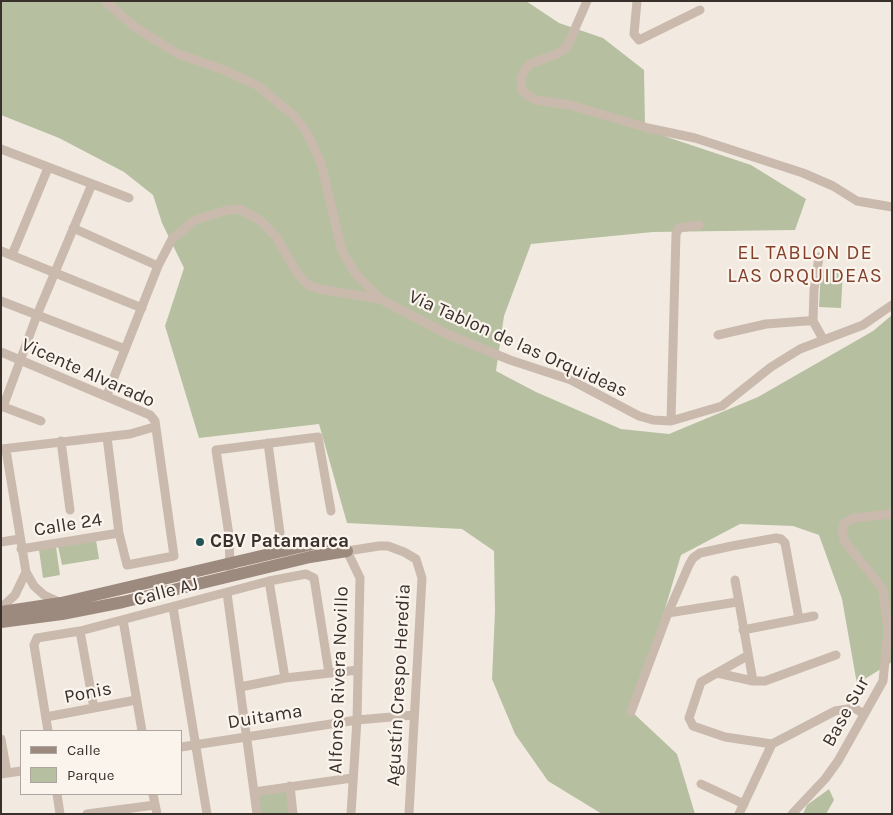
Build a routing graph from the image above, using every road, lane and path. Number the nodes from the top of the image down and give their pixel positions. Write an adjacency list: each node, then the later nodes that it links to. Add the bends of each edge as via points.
1 (105, 1): 17 (street, Via Tablon de las Orquideas, via 135,27 178,54 258,86 293,115 306,131 321,163 342,251 355,273)
2 (587, 1): 9 (street, via 567,47 530,64 524,71 522,90 527,95 536,100 570,105 696,138 803,173 857,201)
3 (637, 1): 4 (street, via 634,34 639,40)
4 (700, 10)
5 (2, 152): 6 (street)
6 (48, 168): 7 (street); 13 (street)
7 (92, 184): 8 (street); 11 (street)
8 (129, 198)
9 (892, 207)
10 (699, 225): 31 (street, via 679,228 676,234)
11 (73, 228): 15 (street); 16 (street)
12 (1, 251): 13 (street)
13 (12, 255): 16 (street)
14 (819, 257): 22 (street)
15 (158, 266): 17 (street, via 172,239 195,220 240,209 261,220 308,284); 20 (street)
16 (55, 271): 20 (street); 21 (street)
17 (380, 299): 31 (street, Via Tablon de las Orquideas, via 447,334 571,380 639,416)
18 (1, 301): 21 (street)
19 (892, 305): 24 (street, Via Tablon de las Orquideas, via 863,325)
20 (142, 308): 25 (street)
21 (37, 315): 25 (street); 27 (street)
22 (813, 322): 23 (street, via 766,324); 24 (street)
23 (718, 335)
24 (823, 339): 31 (street, Via Tablon de las Orquideas, via 771,367 722,406)
25 (125, 348): 28 (street)
26 (1, 352): 27 (street, Vicente Alvarado)
27 (20, 360): 28 (street, Vicente Alvarado); 29 (street)
28 (107, 395): 32 (street, Vicente Alvarado, via 150,414 155,421)
29 (2, 407): 30 (street)
30 (42, 421)
31 (671, 421)
32 (154, 428): 33 (street); 40 (street, via 174,556 127,565)
33 (107, 437): 34 (street); 40 (street)
34 (61, 441): 36 (street); 37 (street)
35 (268, 443): 38 (street, via 318,437); 41 (street); 45 (street, via 216,450 229,535)
36 (4, 450): 43 (street)
37 (70, 510)
38 (331, 511)
39 (892, 514): 49 (street, Base Sur, via 854,518 844,524 842,531 845,542)
40 (119, 533): 43 (street, Calle 24)
41 (280, 533)
42 (1, 542): 43 (street, Calle 24)
43 (21, 544): 46 (street)
44 (347, 551): 45 (street, via 335,542 325,541); 64 (street, Alfonso Rivera Novillo, via 360,578); 74 (street, Agustín Crespo Heredia, via 388,546 416,559 422,578)
45 (230, 570): 53 (street)
46 (26, 572): 53 (street, via 34,586); 54 (street, via 15,594)
47 (735, 580): 51 (street)
48 (269, 581): 50 (street, Calle AJ); 65 (street, Calle AJ, via 306,574 314,578); 67 (street)
49 (887, 588): 73 (street, Base Sur, via 888,630 883,681)
50 (228, 593): 52 (street, Calle AJ); 69 (street)
51 (737, 602): 55 (street); 60 (street)
52 (173, 607): 58 (street, Calle AJ); 82 (street)
53 (61, 608): 54 (street); 59 (street)
54 (1, 610)
55 (668, 613): 57 (street, via 693,558 708,551 776,538 785,543); 72 (street)
56 (814, 616): 57 (street)
57 (798, 619): 60 (street)
58 (124, 620): 61 (street, Calle AJ); 70 (street)
59 (1, 622)
60 (742, 630): 63 (street)
61 (80, 631): 71 (street); 75 (street, Calle AJ, via 35,640)
62 (836, 655): 68 (street, via 765,681)
63 (746, 656): 66 (street); 68 (street)
64 (358, 670): 65 (street); 76 (street, Alfonso Rivera Novillo)
65 (329, 673): 67 (street)
66 (717, 674): 68 (street); 81 (street, via 701,682 690,724 726,738)
67 (285, 678): 69 (street)
68 (753, 682)
69 (240, 687): 79 (street)
70 (136, 700): 71 (street, Ponis); 78 (street)
71 (94, 708): 75 (street, Ponis)
72 (631, 712)
73 (864, 714): 81 (street, via 854,708 835,711); 103 (street, Base Sur, via 838,761)
74 (414, 715): 76 (street, Duitama); 101 (street, Agustín Crespo Heredia)
75 (46, 717): 77 (street)
76 (357, 720): 79 (street, Duitama); 86 (street, Alfonso Rivera Novillo)
77 (48, 730)
78 (142, 730)
79 (246, 736): 82 (street, Duitama); 89 (street)
80 (1, 739): 85 (street)
81 (772, 744): 92 (street)
82 (196, 745): 83 (street, Duitama); 97 (street)
83 (182, 747)
84 (20, 771): 85 (street)
85 (4, 774)
86 (352, 778): 88 (street); 100 (street, Alfonso Rivera Novillo)
87 (701, 784): 92 (street)
88 (290, 786): 89 (street); 99 (street)
89 (254, 792): 98 (street)
90 (57, 795): 95 (street)
91 (153, 795): 93 (street)
92 (744, 804): 102 (street)
93 (156, 809): 94 (street)
94 (115, 812): 96 (street)
95 (60, 814)
96 (87, 814)
97 (207, 814)
98 (258, 814)
99 (293, 814)
100 (351, 814)
101 (409, 814)
102 (738, 814)
103 (792, 814)

